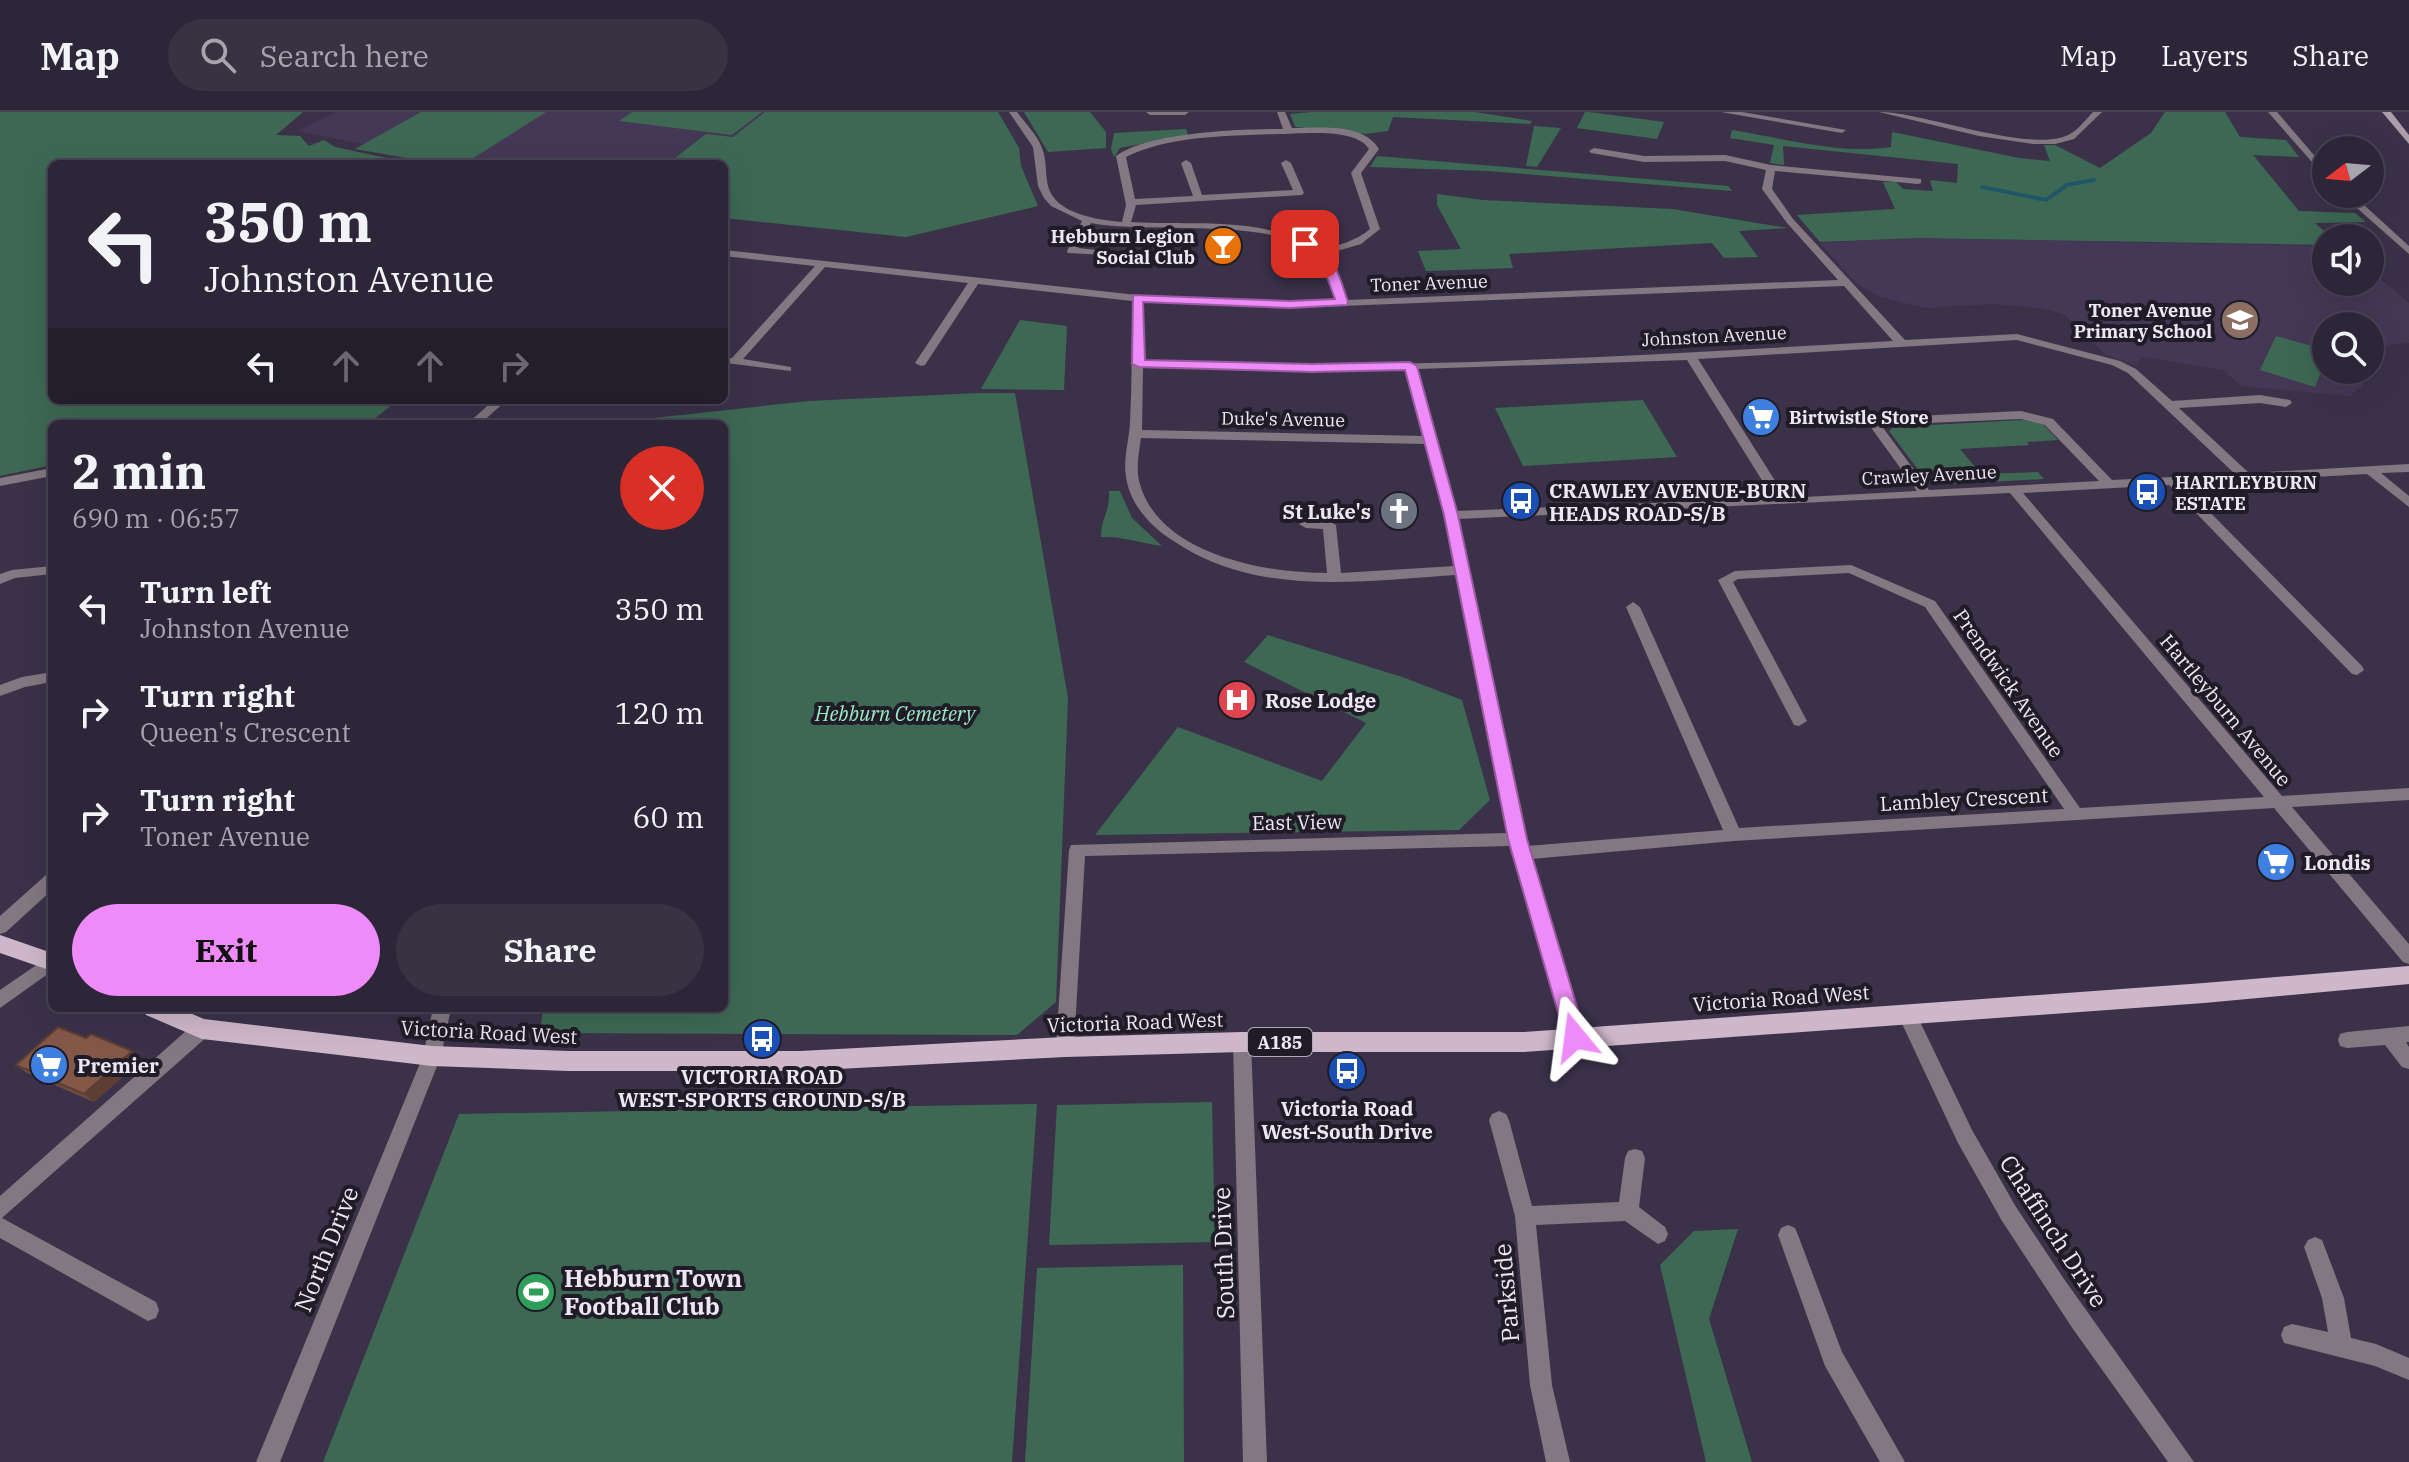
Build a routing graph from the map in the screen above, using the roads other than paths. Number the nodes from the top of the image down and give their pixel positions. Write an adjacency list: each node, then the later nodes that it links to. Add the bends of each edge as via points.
1 (1013, 112): 22 (street, via 1039,154 1046,195 1055,205)
2 (1150, 112): 3 (street)
3 (1185, 112)
4 (1281, 112): 11 (street)
5 (1725, 112): 10 (street)
6 (1883, 112): 7 (street, via 2044,142 2071,137)
7 (2098, 112)
8 (2272, 112): 14 (street)
9 (2386, 112): 12 (main road)
10 (1842, 130)
11 (1289, 132): 20 (street, via 1172,140 1127,150 1121,156); 27 (street, via 1349,133 1363,137 1374,149 1356,173 1375,229 1372,235)
12 (2409, 141)
13 (1594, 151): 17 (street, via 1644,159 1725,158)
14 (2312, 159)
15 (1186, 163): 19 (street)
16 (1286, 163): 19 (street, via 1299,193)
17 (1771, 168): 18 (street); 30 (street, via 1770,194)
18 (1918, 181)
19 (1199, 200): 20 (street)
20 (1130, 202): 23 (street)
21 (2361, 208): 24 (street)
22 (1088, 218): 23 (street); 26 (street, via 1072,251)
23 (1126, 224): 27 (street, via 1251,229 1290,237)
24 (2409, 251)
25 (728, 253): 28 (street, Toner Avenue)
26 (1102, 253)
27 (1321, 253): 32 (street)
28 (822, 264): 29 (street, Toner Avenue); 35 (street)
29 (976, 279): 31 (street, Toner Avenue); 36 (street)
30 (1849, 283): 32 (street, Toner Avenue); 33 (street)
31 (1137, 298): 32 (street, Toner Avenue, via 1290,305); 37 (street)
32 (1342, 302)
33 (1901, 343): 34 (street, Johnston Avenue); 42 (street, Johnston Avenue, via 2017,337 2116,363)
34 (1690, 356): 38 (street, Johnston Avenue); 55 (street)
35 (729, 361): 39 (street)
36 (921, 363)
37 (1139, 364): 38 (street, Johnston Avenue); 44 (street)
38 (1410, 366): 45 (street)
39 (787, 369)
40 (2286, 403): 42 (street, via 2260,399)
41 (496, 404): 43 (street)
42 (2170, 405): 49 (street, Johnston Avenue)
43 (478, 420)
44 (1135, 434): 45 (street, Duke's Avenue); 61 (street, via 1132,478 1142,507 1185,547 1249,571)
45 (1430, 440): 57 (street)
46 (2409, 468): 47 (street, Crawley Avenue)
47 (2371, 471): 49 (street, Crawley Avenue); 56 (street)
48 (48, 473): 51 (street)
49 (2245, 476): 50 (street, Crawley Avenue)
50 (2171, 480): 52 (street, Crawley Avenue); 64 (street)
51 (0, 482)
52 (2108, 483): 53 (street, Crawley Avenue); 54 (street, via 2049,422 2021,415 1873,422)
53 (2012, 488): 54 (street, Crawley Avenue); 69 (street, Hartleyburn Avenue)
54 (1925, 493): 55 (street, Crawley Avenue)
55 (1782, 502): 57 (street, Crawley Avenue)
56 (2409, 503)
57 (1451, 515): 60 (street)
58 (1306, 524): 61 (street, via 1329,525)
59 (48, 570): 62 (street)
60 (1462, 570): 61 (street); 72 (street)
61 (1334, 576)
62 (0, 580)
63 (1633, 607): 71 (street)
64 (2357, 670)
65 (48, 678): 66 (street)
66 (0, 691)
67 (1799, 721): 70 (street, Prendwick Avenue, via 1725,580 1735,575 1851,569 1930,604)
68 (2409, 794): 69 (street, Lambley Crescent)
69 (2278, 802): 70 (street, Lambley Crescent); 76 (street, Hartleyburn Avenue)
70 (2076, 814): 71 (street, Lambley Crescent)
71 (1734, 835): 72 (street, Lambley Crescent)
72 (1520, 846): 87 (street); 90 (street, East View, via 1077,850)
73 (48, 884): 74 (street)
74 (0, 927)
75 (0, 944): 77 (main road)
76 (2409, 957)
77 (48, 961)
78 (48, 964): 80 (street)
79 (2409, 975): 83 (main road, Victoria Road West / A185)
80 (0, 1000)
81 (163, 1012): 84 (main road, Victoria Road West / A185)
82 (441, 1012): 91 (street, North Drive)
83 (1906, 1013): 87 (main road, Victoria Road West / A185); 110 (street, Chaffinch Drive, via 2014,1222)
84 (202, 1029): 91 (main road, Victoria Road West / A185); 95 (street)
85 (2409, 1034): 86 (street)
86 (2389, 1036): 88 (street); 92 (street)
87 (1575, 1037): 89 (main road, Victoria Road West / A185, via 1524,1042)
88 (2347, 1040)
89 (1242, 1042): 90 (main road, Victoria Road West / A185); 107 (street, South Drive)
90 (1065, 1047): 91 (main road, Victoria Road West / A185, via 800,1061)
91 (432, 1056): 106 (street, North Drive)
92 (2409, 1061)
93 (1499, 1120): 97 (street, Parkside)
94 (1635, 1158): 96 (street)
95 (0, 1209)
96 (1628, 1211): 97 (street); 99 (street)
97 (1525, 1216): 108 (street, Parkside, via 1541,1385)
98 (0, 1227): 102 (street)
99 (1658, 1234)
100 (1788, 1235): 109 (street, via 1833,1358)
101 (2315, 1247): 104 (street, via 2333,1298)
102 (148, 1310)
103 (2292, 1335): 104 (street)
104 (2341, 1347): 105 (street)
105 (2409, 1369)
106 (268, 1462)
107 (1255, 1462)
108 (1558, 1462)
109 (1893, 1462)
110 (2182, 1462)

